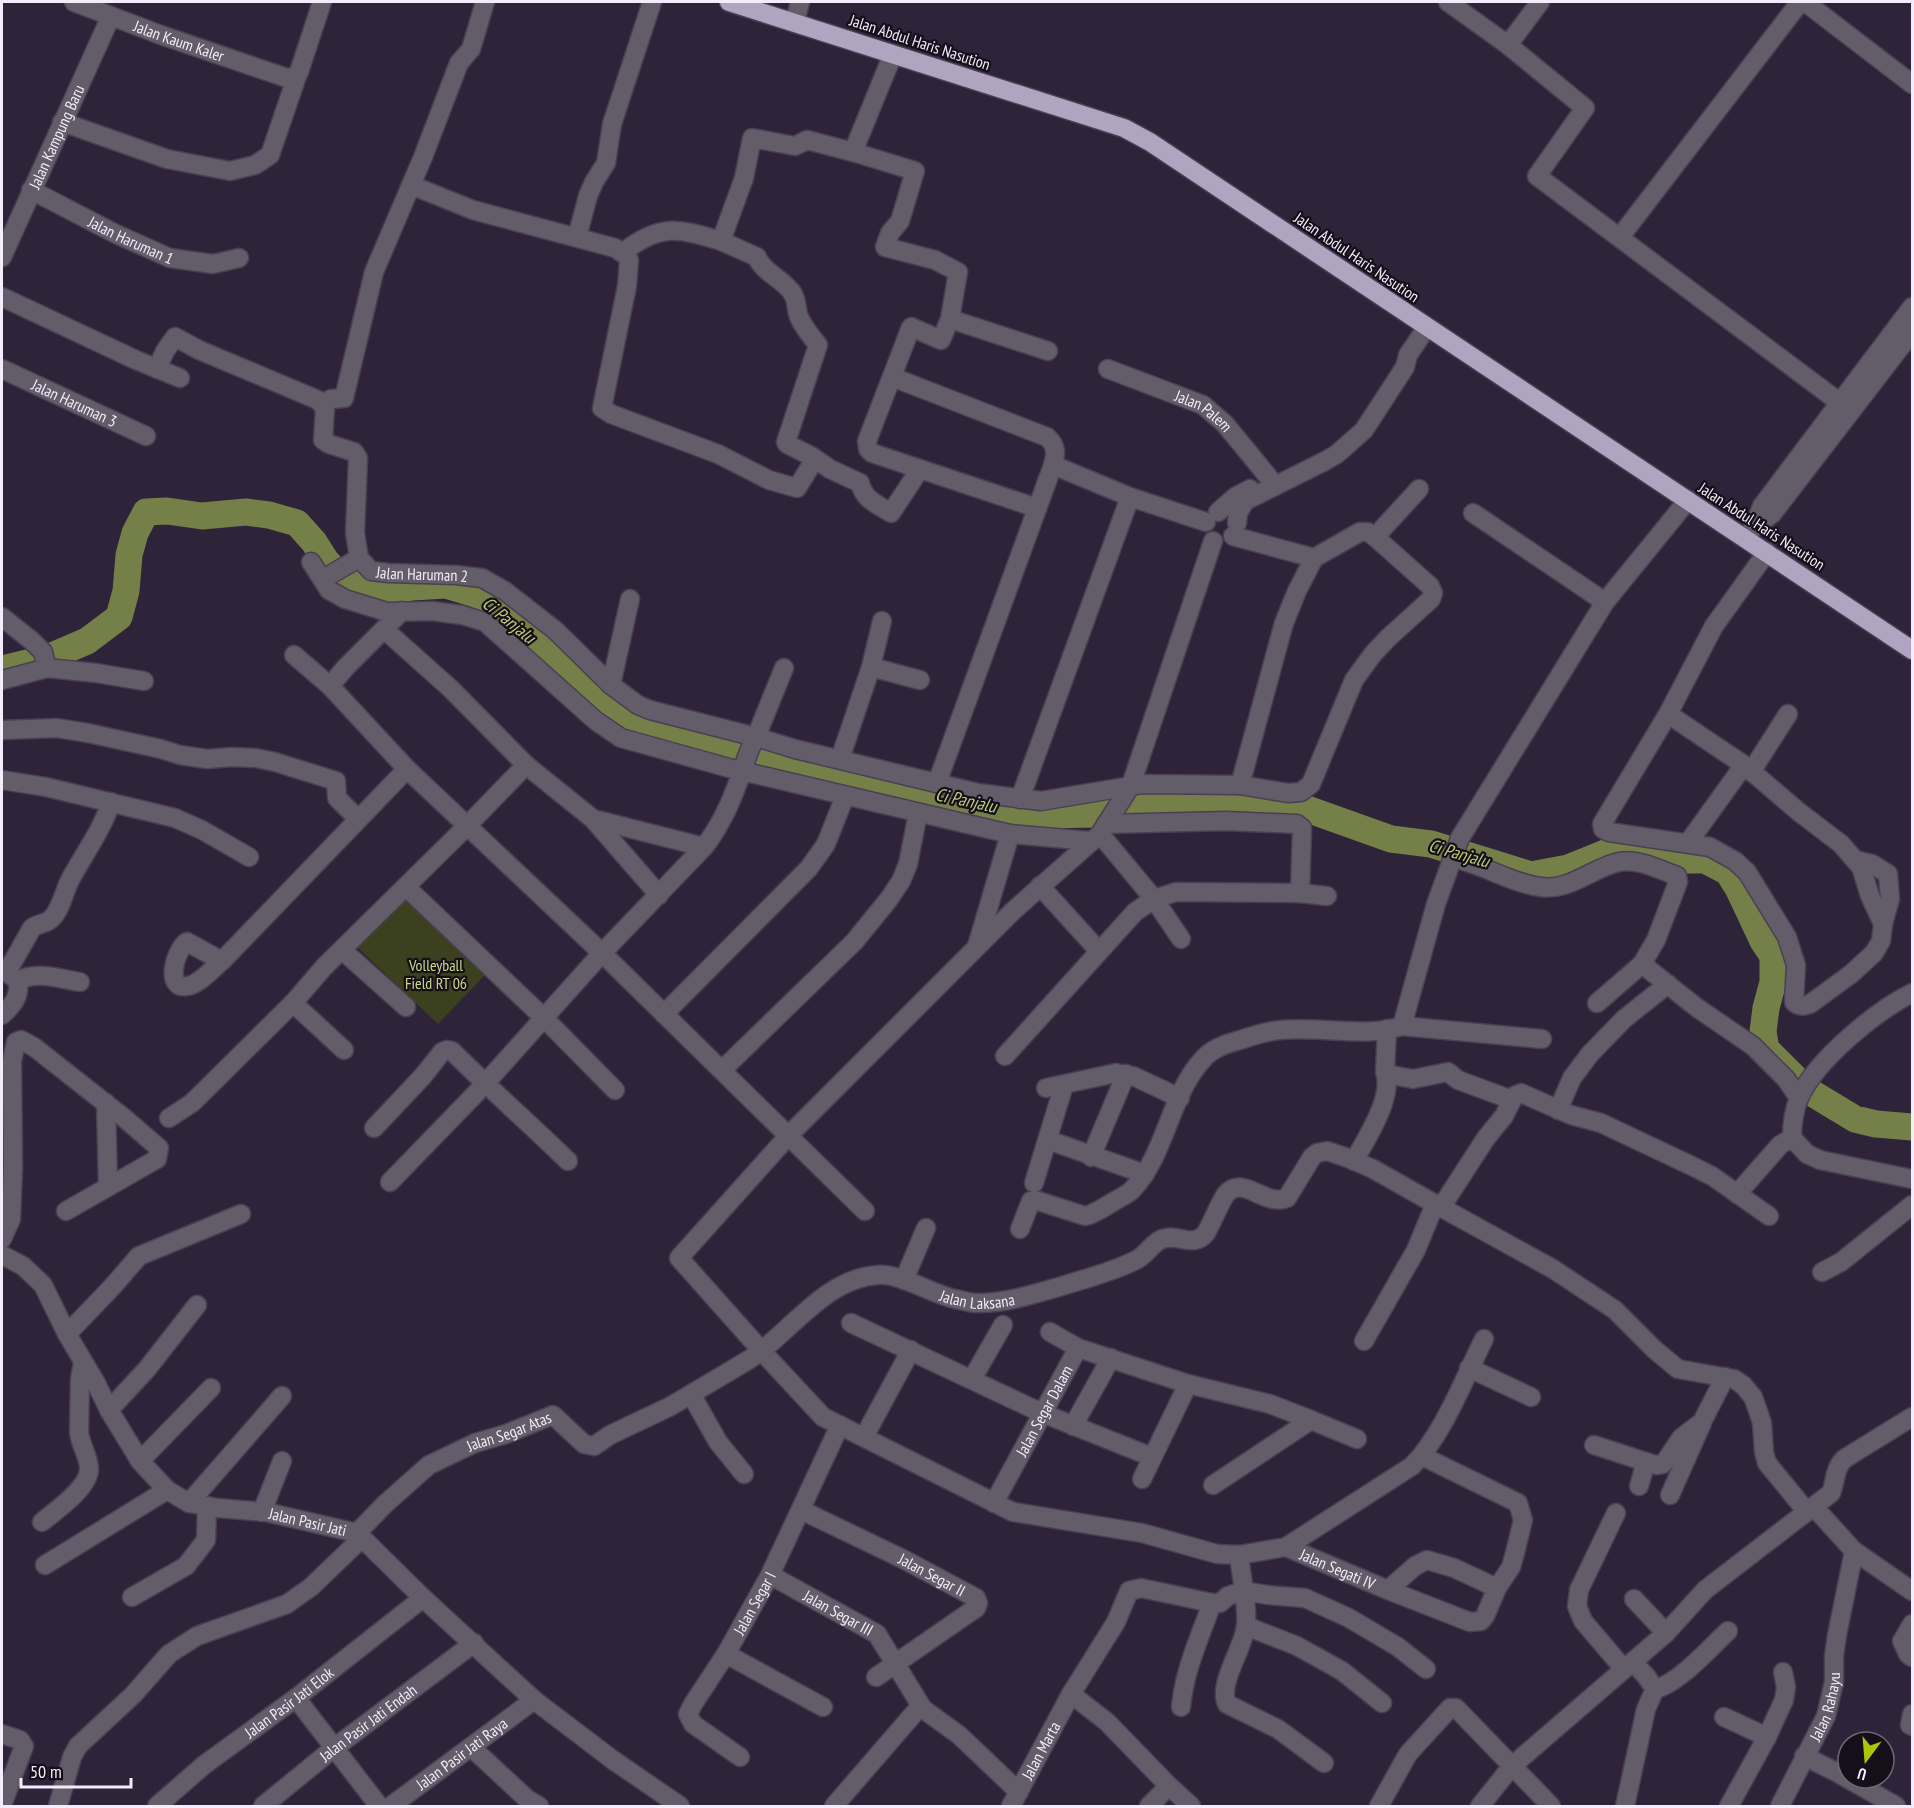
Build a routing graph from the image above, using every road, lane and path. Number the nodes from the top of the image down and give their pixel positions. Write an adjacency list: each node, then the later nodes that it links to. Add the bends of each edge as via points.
1 (74, 2): 12 (street, Jalan Kaum Kaler)
2 (322, 2): 16 (street, via 302,66)
3 (485, 2): 20 (street, via 471,49 459,63)
4 (652, 2): 22 (street, via 612,124 606,163 588,196)
5 (729, 2): 13 (highway, Jalan Abdul Haris Nasution)
6 (800, 2): 13 (street)
7 (1448, 2): 11 (street)
8 (1540, 2): 14 (street)
9 (1800, 2): 23 (street)
10 (1806, 2): 17 (street)
11 (1468, 8): 14 (street)
12 (111, 16): 16 (street, Jalan Kaum Kaler); 18 (street, Jalan Kampung Baru)
13 (795, 22): 15 (highway, Jalan Abdul Haris Nasution)
14 (1508, 45): 23 (street, via 1585,108 1537,176)
15 (893, 54): 19 (street); 31 (highway, Jalan Abdul Haris Nasution, via 1124,128)
16 (292, 77): 18 (street, via 270,155 255,165 230,171 166,159)
17 (1912, 84)
18 (62, 122): 21 (street, Jalan Kampung Baru)
19 (853, 152): 24 (street, via 807,140 795,146 752,138 744,178); 30 (street, via 915,171 900,220 885,247 935,260 958,272)
20 (411, 185): 22 (street, via 473,210); 39 (street, via 374,272 344,398)
21 (31, 190): 26 (street, Jalan Kampung Baru); 27 (street, Jalan Haruman 1, via 170,258 213,264)
22 (576, 237): 25 (street)
23 (1620, 237): 40 (street)
24 (721, 241): 25 (street, via 666,230); 42 (street, via 755,256 794,294 798,315 818,345 786,442)
25 (622, 253): 42 (street, via 629,260 627,286 602,408 796,488)
26 (2, 257)
27 (239, 258)
28 (2, 297): 35 (street)
29 (1912, 307): 40 (street)
30 (950, 319): 33 (street); 37 (street, via 942,340 910,327)
31 (1426, 327): 45 (street, via 1408,355 1396,362 1357,424 1334,450 1321,453); 48 (highway, Jalan Abdul Haris Nasution)
32 (1912, 332): 40 (street)
33 (1048, 351)
34 (2, 369): 41 (street, Jalan Haruman 3)
35 (157, 369): 38 (street); 39 (street, via 175,337)
36 (1108, 369): 45 (street, Jalan Palem, via 1203,405 1225,424)
37 (892, 377): 43 (street, via 1047,437 1056,452); 44 (street, via 867,441 868,449)
38 (180, 378)
39 (323, 404): 58 (street, Jalan Haruman 2, via 323,440 354,452 358,458)
40 (1846, 407): 53 (street, via 1798,470 1772,514)
41 (146, 436)
42 (815, 459): 44 (street, via 860,483 867,498 891,513)
43 (1053, 465): 47 (street); 49 (street)
44 (920, 469): 49 (street)
45 (1272, 483): 51 (street, via 1235,496); 52 (street, via 1245,501)
46 (1419, 489): 54 (street)
47 (1130, 497): 51 (street); 91 (street)
48 (1688, 500): 53 (highway, Jalan Abdul Haris Nasution); 62 (street)
49 (1036, 508): 87 (street)
50 (1473, 513): 62 (street)
51 (1212, 517): 52 (street, via 1226,513); 55 (street, via 1207,534)
52 (1235, 530): 55 (street, via 1224,542); 57 (street)
53 (1750, 532): 56 (highway, Jalan Abdul Haris Nasution)
54 (1375, 537): 57 (street, via 1360,532); 88 (street, Jalan Haruman 2, via 1430,586 1431,599 1388,638 1354,680 1311,784 1301,792 1288,793)
55 (1213, 541): 89 (street)
56 (1767, 552): 67 (highway, Jalan Abdul Haris Nasution); 77 (street, via 1714,626)
57 (1314, 558): 88 (street, via 1284,623)
58 (355, 560): 60 (street); 75 (street, Jalan Haruman 2, via 371,571 482,578 555,630)
59 (311, 562): 60 (street)
60 (328, 576): 63 (street, via 329,590 345,599 387,612)
61 (630, 599): 75 (street)
62 (1605, 602): 101 (street)
63 (402, 611): 66 (street); 83 (street, via 432,611 485,622 596,721 621,738)
64 (2, 617): 69 (street, via 32,641)
65 (882, 621): 70 (street)
66 (385, 630): 76 (street); 82 (street)
67 (1912, 650)
68 (294, 655): 76 (street)
69 (45, 662): 72 (street); 74 (street)
70 (871, 667): 73 (street); 81 (street)
71 (784, 668): 80 (street)
72 (2, 680)
73 (920, 680)
74 (144, 681)
75 (611, 685): 80 (street, Jalan Haruman 2, via 650,710)
76 (330, 686): 85 (street)
77 (1668, 714): 84 (street); 99 (street, via 1602,824 1609,832)
78 (1788, 714): 84 (street)
79 (2, 730): 94 (street, via 57,728 180,755 275,762 336,782 337,798)
80 (754, 740): 81 (street, Jalan Haruman 2); 83 (street)
81 (840, 759): 87 (street, Jalan Haruman 2)
82 (526, 765): 95 (street); 96 (street)
83 (744, 767): 90 (street); 100 (street, via 719,826)
84 (1747, 768): 99 (street); 99 (street, via 1841,844 1861,867 1883,924 1881,941 1874,953 1805,1006 1794,1002 1796,964 1786,937 1747,872 1710,847)
85 (407, 769): 94 (street); 96 (street)
86 (2, 780): 92 (street)
87 (937, 783): 91 (street, Jalan Haruman 2)
88 (1240, 785): 89 (street, Jalan Haruman 2)
89 (1128, 791): 91 (street, Jalan Haruman 2, via 1041,801); 97 (street)
90 (845, 796): 93 (street); 123 (street, via 826,844 809,868)
91 (1020, 799)
92 (111, 802): 102 (street, via 175,818); 116 (street, via 105,821 55,915 51,921 32,928)
93 (918, 813): 98 (street); 130 (street, via 908,864 889,899 854,942)
94 (358, 819): 114 (street)
95 (593, 819): 100 (street); 106 (street)
96 (467, 826): 104 (street); 113 (street)
97 (1102, 828): 98 (street); 103 (street); 105 (street, via 1226,821 1297,824 1302,828); 108 (street)
98 (1010, 834): 110 (street)
99 (1688, 843)
100 (704, 847): 106 (street)
101 (1455, 850): 115 (street, via 1487,868 1540,887 1560,887 1620,861 1634,861 1677,876 1656,940); 126 (street)
102 (249, 857)
103 (1040, 886): 110 (street); 112 (street)
104 (406, 887): 111 (street); 125 (street)
105 (1300, 893): 107 (street); 108 (street, via 1176,892)
106 (659, 895): 113 (street)
107 (1327, 896)
108 (1154, 899): 109 (street); 112 (street, via 1135,912)
109 (1181, 939)
110 (976, 948): 144 (street)
111 (342, 950): 120 (street); 122 (street)
112 (1099, 951): 129 (street)
113 (602, 953): 123 (street); 125 (street)
114 (222, 961)
115 (1642, 964): 118 (street); 121 (street)
116 (9, 974): 117 (street); 124 (street, via 19,989 13,1005)
117 (80, 982)
118 (1668, 984): 137 (street, via 1753,1046); 141 (street, via 1624,1019 1590,1054 1572,1078)
119 (1912, 993): 137 (street, via 1881,1011 1827,1058)
120 (293, 1003): 128 (street); 142 (street, via 192,1103)
121 (1597, 1003)
122 (406, 1007)
123 (664, 1014): 130 (street)
124 (2, 1015)
125 (543, 1017): 133 (street); 136 (street)
126 (1394, 1028): 127 (street); 132 (street); 138 (street, via 1281,1030 1230,1042 1206,1056)
127 (1542, 1039)
128 (344, 1050)
129 (1005, 1056)
130 (722, 1070): 144 (street)
131 (1126, 1074): 134 (street); 138 (street); 147 (street)
132 (1386, 1074): 139 (street, via 1413,1079 1448,1072 1458,1080); 149 (street, via 1378,1115)
133 (484, 1083): 143 (street, via 452,1051 442,1052); 148 (street); 152 (street)
134 (1065, 1084): 135 (street); 146 (street)
135 (1046, 1088)
136 (615, 1090)
137 (1804, 1091): 145 (street, via 1793,1119)
138 (1180, 1098): 150 (street)
139 (1512, 1100): 141 (street, via 1518,1093 1525,1093); 156 (street)
140 (106, 1103): 154 (street); 154 (street, via 159,1148 158,1159); 164 (street, via 34,1047 21,1040 16,1042 12,1061 10,1219)
141 (1558, 1110): 155 (street, via 1619,1131 1712,1176)
142 (170, 1118)
143 (374, 1128)
144 (789, 1135): 159 (street); 177 (street, via 679,1258)
145 (1792, 1138): 151 (street, via 1807,1154 1820,1160); 155 (street, via 1780,1145)
146 (1048, 1140): 147 (street); 153 (street)
147 (1091, 1156): 150 (street)
148 (568, 1161)
149 (1354, 1161): 156 (street); 167 (street, Jalan Laksana, via 1327,1151 1317,1153 1287,1198 1278,1201 1237,1187 1226,1195 1206,1233 1197,1241 1165,1238 1138,1259 1013,1300 976,1303 943,1297)
150 (1145, 1174): 163 (street, via 1130,1192 1089,1215 1031,1201)
151 (1912, 1179)
152 (390, 1182)
153 (1034, 1183)
154 (108, 1186): 158 (street)
155 (1737, 1194): 161 (street)
156 (1439, 1205): 174 (street); 181 (street, via 1553,1269 1616,1310 1678,1369)
157 (1912, 1205): 166 (street, via 1841,1262)
158 (66, 1210)
159 (865, 1211)
160 (241, 1215): 172 (street, via 139,1256)
161 (1769, 1216)
162 (926, 1228): 167 (street)
163 (1020, 1229)
164 (2, 1239)
165 (2, 1255): 172 (street, Jalan Pasir Jati, via 23,1266 43,1286)
166 (1822, 1272)
167 (904, 1280): 177 (street, Jalan Laksana, via 878,1275 850,1281 810,1305)
168 (197, 1305): 188 (street)
169 (851, 1323): 176 (street)
170 (1003, 1325): 182 (street)
171 (1050, 1332): 175 (street, Jalan Segar Dalam)
172 (67, 1334): 179 (street, Jalan Pasir Jati)
173 (1484, 1339): 180 (street)
174 (1364, 1341)
175 (1078, 1348): 178 (street); 189 (street, Jalan Segar Dalam)
176 (911, 1350): 182 (street); 195 (street)
177 (762, 1351): 185 (street, Jalan Segar Atas); 193 (street, via 823,1417)
178 (1111, 1359): 183 (street); 194 (street)
179 (83, 1363): 188 (street, Jalan Pasir Jati); 215 (street, via 79,1439 87,1458 88,1475 78,1491)
180 (1469, 1368): 187 (street); 198 (street)
181 (1725, 1377): 192 (street); 211 (street, via 1743,1385 1752,1397 1762,1423 1766,1457)
182 (972, 1379): 189 (street)
183 (1188, 1384): 191 (street, via 1270,1404); 199 (street)
184 (211, 1389): 200 (street)
185 (691, 1394): 203 (street, via 718,1442); 216 (street, Jalan Segar Atas, via 594,1446 584,1444 553,1415 475,1443 429,1465 384,1505)
186 (282, 1396): 210 (street)
187 (1532, 1397)
188 (109, 1410): 200 (street, Jalan Pasir Jati)
189 (1042, 1413): 194 (street); 209 (street, Jalan Segar Dalam)
190 (1912, 1417): 211 (street, via 1844,1459 1836,1469 1831,1494)
191 (1311, 1420): 196 (street); 205 (street)
192 (1702, 1422): 202 (street, via 1681,1438 1663,1464); 208 (street)
193 (840, 1425): 195 (street); 212 (street, Jalan Segar I)
194 (1073, 1426): 199 (street)
195 (864, 1437): 209 (street)
196 (1357, 1439)
197 (1594, 1445): 202 (street)
198 (1422, 1456): 217 (street); 222 (street, Jalan Segati IV, via 1518,1503 1524,1520 1511,1567)
199 (1152, 1457): 204 (street)
200 (140, 1461): 207 (street, Jalan Pasir Jati)
201 (282, 1461): 213 (street)
202 (1646, 1462): 206 (street)
203 (744, 1474)
204 (1142, 1479)
205 (1213, 1485)
206 (1639, 1486)
207 (168, 1490): 210 (street, Jalan Pasir Jati); 220 (street)
208 (1670, 1495)
209 (994, 1503): 219 (street, via 1013,1512 1142,1533 1217,1554)
210 (198, 1505): 213 (street, Jalan Pasir Jati); 226 (street, via 206,1540 186,1566)
211 (1811, 1509): 218 (street); 233 (street, via 1705,1590)
212 (801, 1510): 221 (street, Jalan Segar I); 237 (street, Jalan Segar II, via 976,1598 976,1608)
213 (262, 1512): 216 (street, Jalan Pasir Jati)
214 (1616, 1512): 238 (street, via 1579,1590 1580,1614)
215 (42, 1522)
216 (360, 1535): 227 (street, Jalan Pasir Jati); 265 (street, via 311,1587 287,1604 197,1636 169,1654 133,1695 78,1746)
217 (1286, 1547): 219 (street); 223 (street, Jalan Segati IV)
218 (1854, 1551): 225 (street); 257 (street, Jalan Rahayu, via 1826,1716)
219 (1239, 1556): 224 (street)
220 (45, 1565)
221 (770, 1575): 235 (street, Jalan Segar I); 237 (street, Jalan Segar III, via 877,1634)
222 (1497, 1588): 223 (street, via 1427,1560); 223 (street, Jalan Segati IV, via 1485,1616 1481,1621 1470,1622)
223 (1388, 1590)
224 (1244, 1591): 229 (street, via 1221,1603); 231 (street); 239 (street, via 1305,1598 1349,1617)
225 (1912, 1591)
226 (132, 1597)
227 (423, 1598): 234 (street, Jalan Pasir Jati); 244 (street, Jalan Pasir Jati Elok)
228 (1634, 1599): 233 (street)
229 (1212, 1603): 243 (street, Jalan Marta, via 1141,1588 1129,1591 1116,1622); 248 (street, via 1190,1664)
230 (1912, 1624): 236 (street, via 1902,1641)
231 (1246, 1626): 246 (street, via 1297,1646 1342,1671); 259 (street, via 1231,1667 1224,1698 1227,1704 1278,1729)
232 (1728, 1631): 242 (street, via 1690,1667)
233 (1666, 1633): 238 (street)
234 (474, 1643): 245 (street, Jalan Pasir Jati); 256 (street, Jalan Pasir Jati Endah)
235 (726, 1654): 247 (street); 258 (street, Jalan Segar I, via 688,1714 693,1724)
236 (1912, 1657)
237 (896, 1663): 241 (street, Jalan Segar II); 249 (street, Jalan Segar III)
238 (1628, 1666): 242 (street, via 1646,1676); 260 (street)
239 (1426, 1669)
240 (1784, 1672): 254 (street, via 1784,1700)
241 (876, 1677)
242 (1655, 1689): 278 (street, via 1646,1709)
243 (1071, 1694): 261 (street, via 1107,1722); 262 (street, Jalan Marta)
244 (296, 1698): 256 (street); 266 (street, Jalan Pasir Jati Elok, via 204,1765)
245 (534, 1700): 255 (street, Jalan Pasir Jati Raya); 271 (street, Jalan Pasir Jati)
246 (1382, 1702)
247 (823, 1707)
248 (1181, 1707)
249 (923, 1709): 262 (street, via 959,1735); 272 (street, via 917,1710)
250 (1912, 1714): 252 (street)
251 (1724, 1717): 254 (street)
252 (1912, 1726)
253 (2, 1734): 264 (street, via 20,1740 24,1746)
254 (1767, 1737): 279 (street)
255 (471, 1747): 263 (street, Jalan Pasir Jati Raya); 270 (street)
256 (334, 1749): 267 (street, Jalan Pasir Jati Endah); 268 (street)
257 (1804, 1756): 280 (street); 281 (street, Jalan Rahayu)
258 (740, 1757)
259 (1324, 1763)
260 (1512, 1766): 275 (street, via 1456,1708 1450,1708 1408,1754); 276 (street); 277 (street)
261 (1169, 1786): 273 (street); 274 (street)
262 (1015, 1799)
263 (412, 1801): 269 (street, Jalan Pasir Jati Raya)
264 (2, 1805)
265 (58, 1806)
266 (157, 1806)
267 (263, 1806)
268 (379, 1806)
269 (391, 1806)
270 (539, 1806)
271 (680, 1806)
272 (834, 1806)
273 (1149, 1806)
274 (1191, 1806)
275 (1379, 1806)
276 (1480, 1806)
277 (1551, 1806)
278 (1625, 1806)
279 (1729, 1806)
280 (1780, 1806)
281 (1896, 1806)

